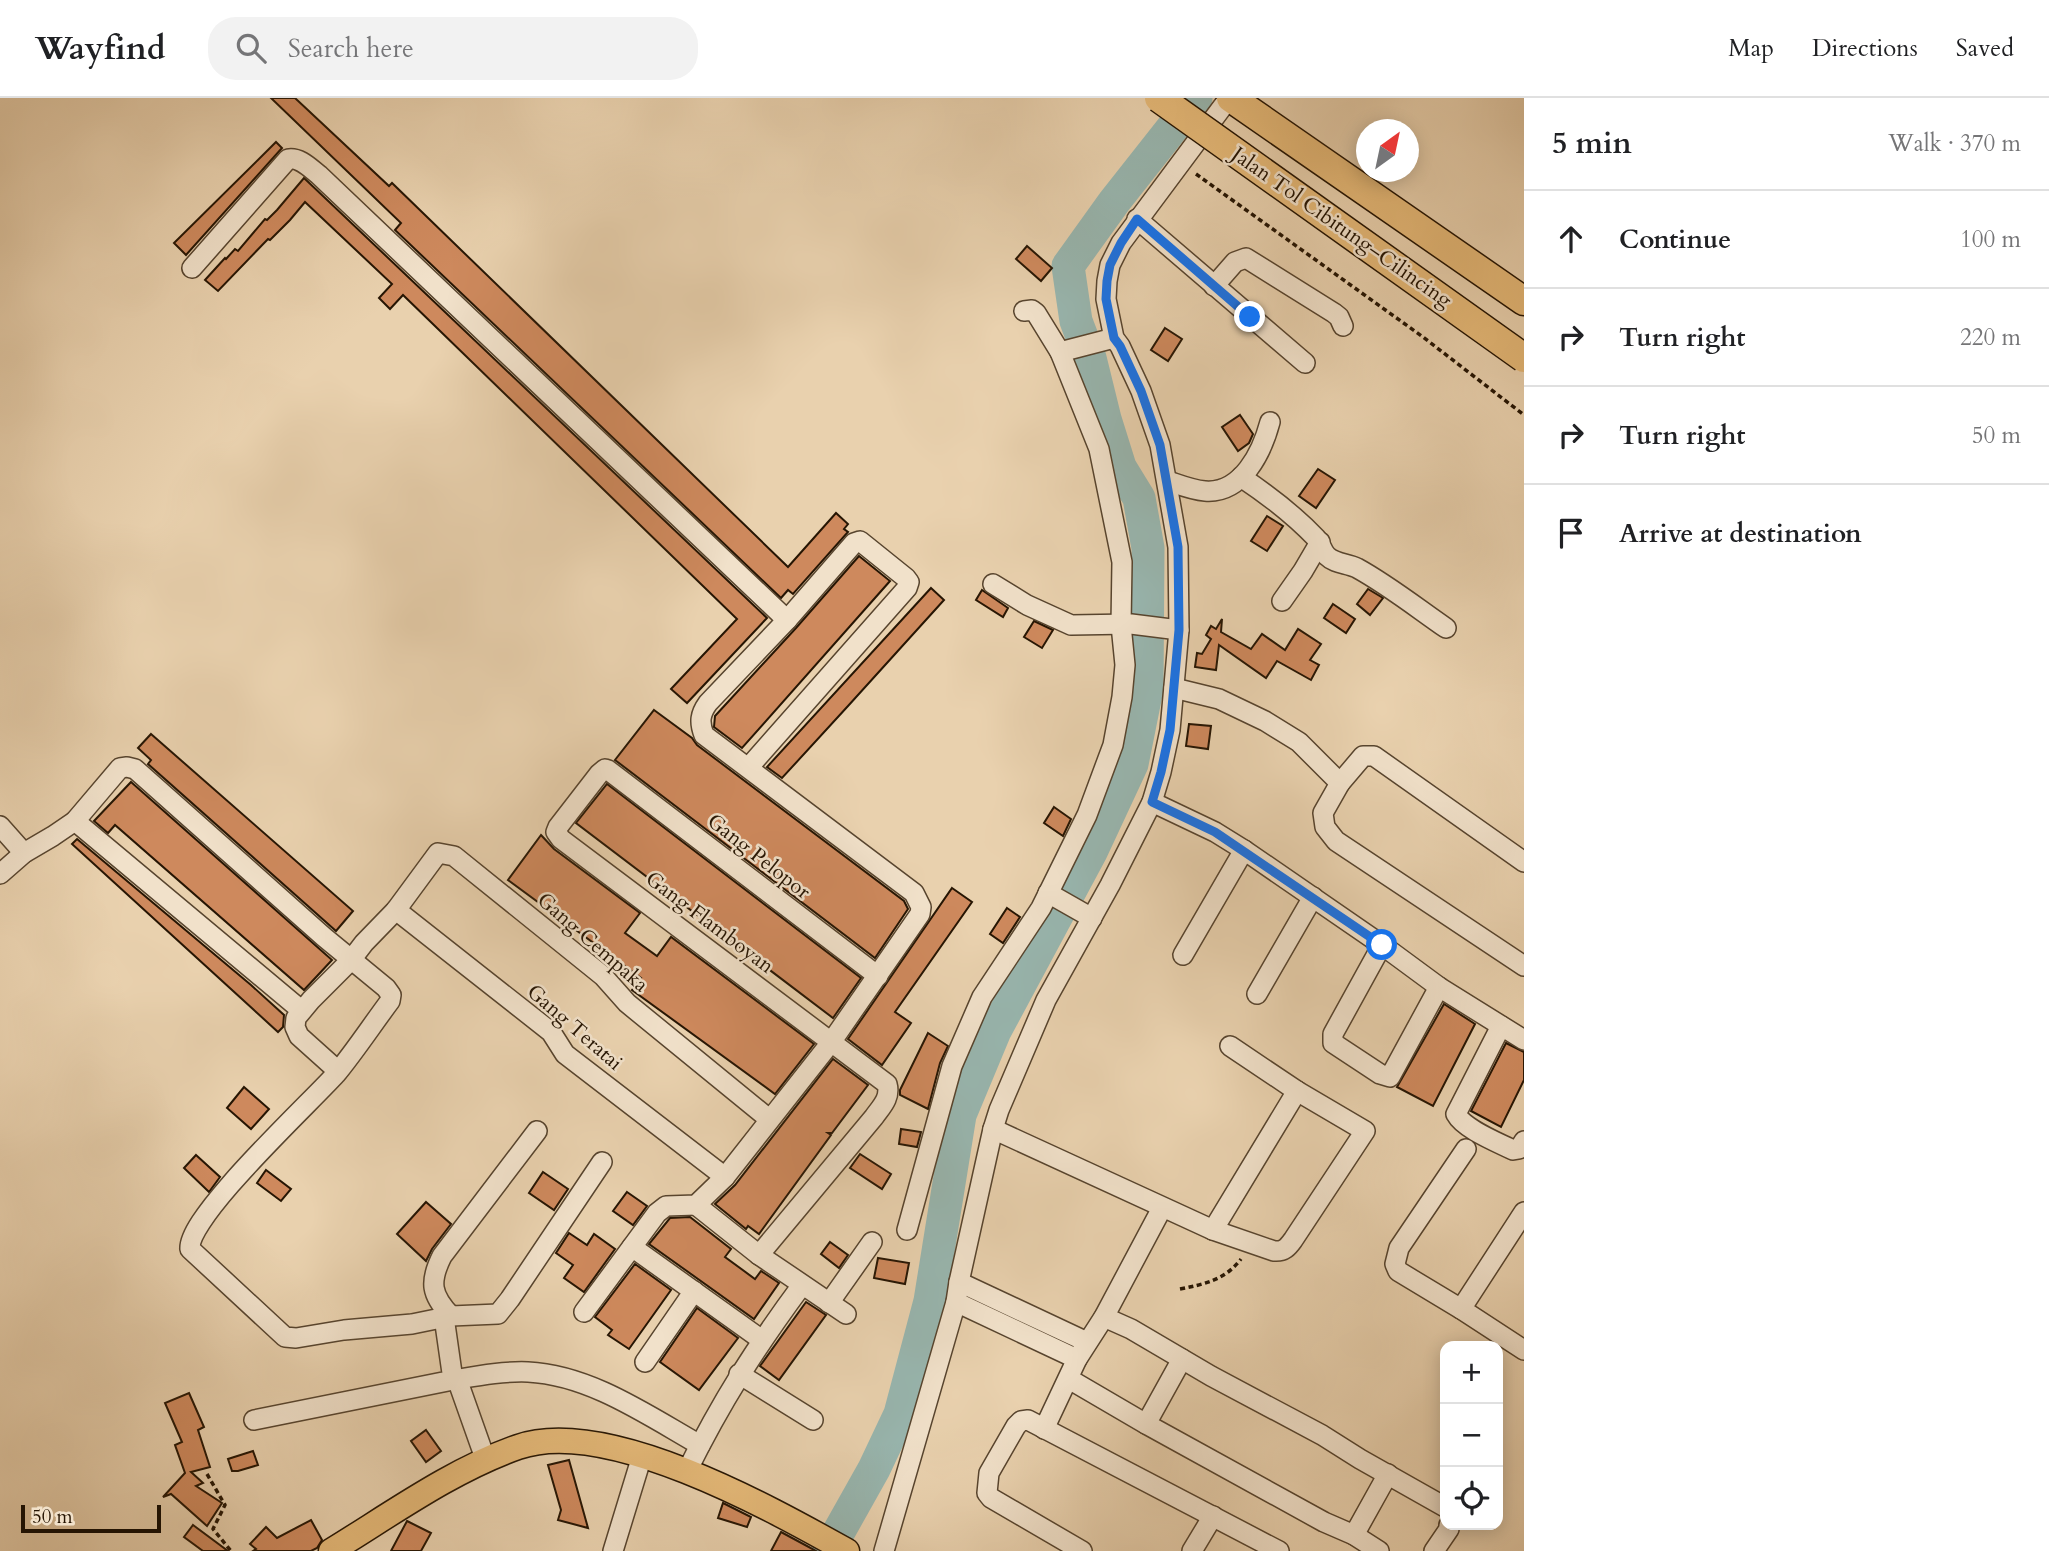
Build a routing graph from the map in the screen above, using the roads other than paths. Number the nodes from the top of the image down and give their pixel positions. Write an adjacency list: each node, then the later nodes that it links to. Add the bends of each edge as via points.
1 (1159, 98): 11 (highway, Jalan Tol Cibitung–Cilincing, bridge)
2 (1230, 98): 3 (street); 6 (highway, Jalan Tol Cibitung–Cilincing)
3 (1137, 219): 5 (street); 9 (street, via 1110,265)
4 (191, 268): 19 (street, via 288,159 300,160)
5 (1214, 286): 8 (street, via 1235,262 1246,258 1334,313); 12 (street)
6 (1524, 301)
7 (1024, 311): 10 (street, via 1036,313)
8 (1343, 326)
9 (1107, 340): 10 (street); 15 (street, via 1120,346 1141,391)
10 (1064, 351): 20 (street, via 1099,449 1122,562)
11 (1524, 358)
12 (1305, 363)
13 (1270, 422): 14 (street, via 1260,452)
14 (1241, 477): 15 (street, via 1215,491); 16 (street)
15 (1168, 481): 22 (street, via 1178,547)
16 (1320, 542): 18 (street); 21 (street, via 1328,558 1356,568)
17 (993, 584): 20 (street, via 1071,625)
18 (1282, 601)
19 (787, 620): 24 (street, via 708,703 700,719 704,735); 24 (street, via 860,541 909,583)
20 (1126, 625): 22 (street); 34 (street, via 1114,745)
21 (1446, 628)
22 (1171, 629): 23 (street)
23 (1174, 688): 25 (street, via 1219,699 1265,720 1299,742); 26 (street, via 1170,730)
24 (748, 768): 42 (street, via 914,893 920,914)
25 (1340, 783): 32 (street, via 1363,756 1374,756); 40 (street, via 1323,813 1325,827 1336,841)
26 (1152, 802): 30 (street); 37 (street)
27 (75, 821): 31 (street); 41 (street, via 120,768 135,769); 45 (street)
28 (0, 826): 31 (street)
29 (561, 839): 42 (street, Gang Pelopor, via 558,827 599,774 611,771); 48 (street, Gang Flamboyan)
30 (1244, 850): 35 (street); 39 (street)
31 (24, 853): 33 (street)
32 (1524, 862)
33 (0, 874)
34 (1051, 894): 37 (street); 62 (street, via 982,997 952,1066)
35 (1314, 897): 38 (street); 44 (street)
36 (396, 910): 41 (street); 52 (street, Gang Cempaka, via 439,853 454,856); 58 (street, Gang Teratai, via 551,1032 565,1054)
37 (1085, 914): 53 (street)
38 (1382, 945): 43 (street); 43 (street, via 1333,1034 1333,1043 1390,1077)
39 (1183, 955)
40 (1521, 958)
41 (351, 960): 45 (street); 50 (street, via 391,995)
42 (878, 976): 48 (street)
43 (1439, 987): 46 (street)
44 (1257, 994)
45 (301, 1010): 50 (street, via 295,1027 299,1036)
46 (1502, 1026): 47 (street); 55 (street, via 1456,1114 1470,1127 1513,1150)
47 (1524, 1040)
48 (832, 1041): 52 (street); 66 (street, Gang Flamboyan, via 887,1084 887,1100)
49 (1230, 1046): 51 (street)
50 (338, 1071): 73 (street, via 239,1173 195,1229 190,1249 288,1338)
51 (1297, 1091): 63 (street); 63 (street, via 1366,1133 1287,1248 1278,1251)
52 (769, 1119): 58 (street)
53 (993, 1129): 60 (street); 67 (street)
54 (537, 1131): 73 (street, via 435,1270 435,1292)
55 (1524, 1141)
56 (1466, 1149): 71 (street, via 1399,1248 1395,1264 1398,1271)
57 (602, 1162): 73 (street, via 498,1314)
58 (725, 1177): 59 (street)
59 (696, 1205): 65 (street, via 666,1206); 66 (street)
60 (1163, 1208): 63 (street); 74 (street)
61 (1524, 1212): 71 (street)
62 (907, 1230)
63 (1213, 1230)
64 (872, 1242): 68 (street, via 837,1309)
65 (632, 1247): 69 (street); 72 (street)
66 (760, 1255): 68 (street)
67 (959, 1282): 70 (street); 76 (street)
68 (802, 1285): 75 (street)
69 (694, 1291): 75 (street); 79 (street)
70 (957, 1302): 76 (street); 99 (street)
71 (1461, 1308): 77 (street)
72 (584, 1312)
73 (447, 1316): 82 (street)
74 (1104, 1317): 76 (street); 78 (street)
75 (762, 1340): 80 (street)
76 (1082, 1350): 81 (street)
77 (1524, 1350)
78 (1182, 1359): 85 (street); 91 (street)
79 (645, 1362)
80 (739, 1374): 84 (street); 87 (street)
81 (1069, 1379): 85 (street); 86 (street)
82 (455, 1380): 83 (street); 87 (street, via 527,1372 586,1384); 89 (street)
83 (254, 1420)
84 (813, 1420)
85 (1146, 1424): 95 (street)
86 (1044, 1429): 93 (street); 100 (street, via 1021,1420 989,1473 987,1493)
87 (701, 1445): 90 (street)
88 (642, 1456): 89 (main road, via 579,1442 546,1441); 90 (main road); 97 (street)
89 (486, 1461): 96 (main road)
90 (687, 1471): 98 (main road)
91 (1388, 1474): 92 (street); 95 (street)
92 (1440, 1504)
93 (1213, 1516): 101 (street); 102 (street)
94 (1448, 1530): 104 (street)
95 (1354, 1535): 103 (street)
96 (331, 1551)
97 (613, 1551)
98 (847, 1551)
99 (884, 1551)
100 (1082, 1551)
101 (1192, 1551)
102 (1279, 1551)
103 (1379, 1551)
104 (1434, 1551)

